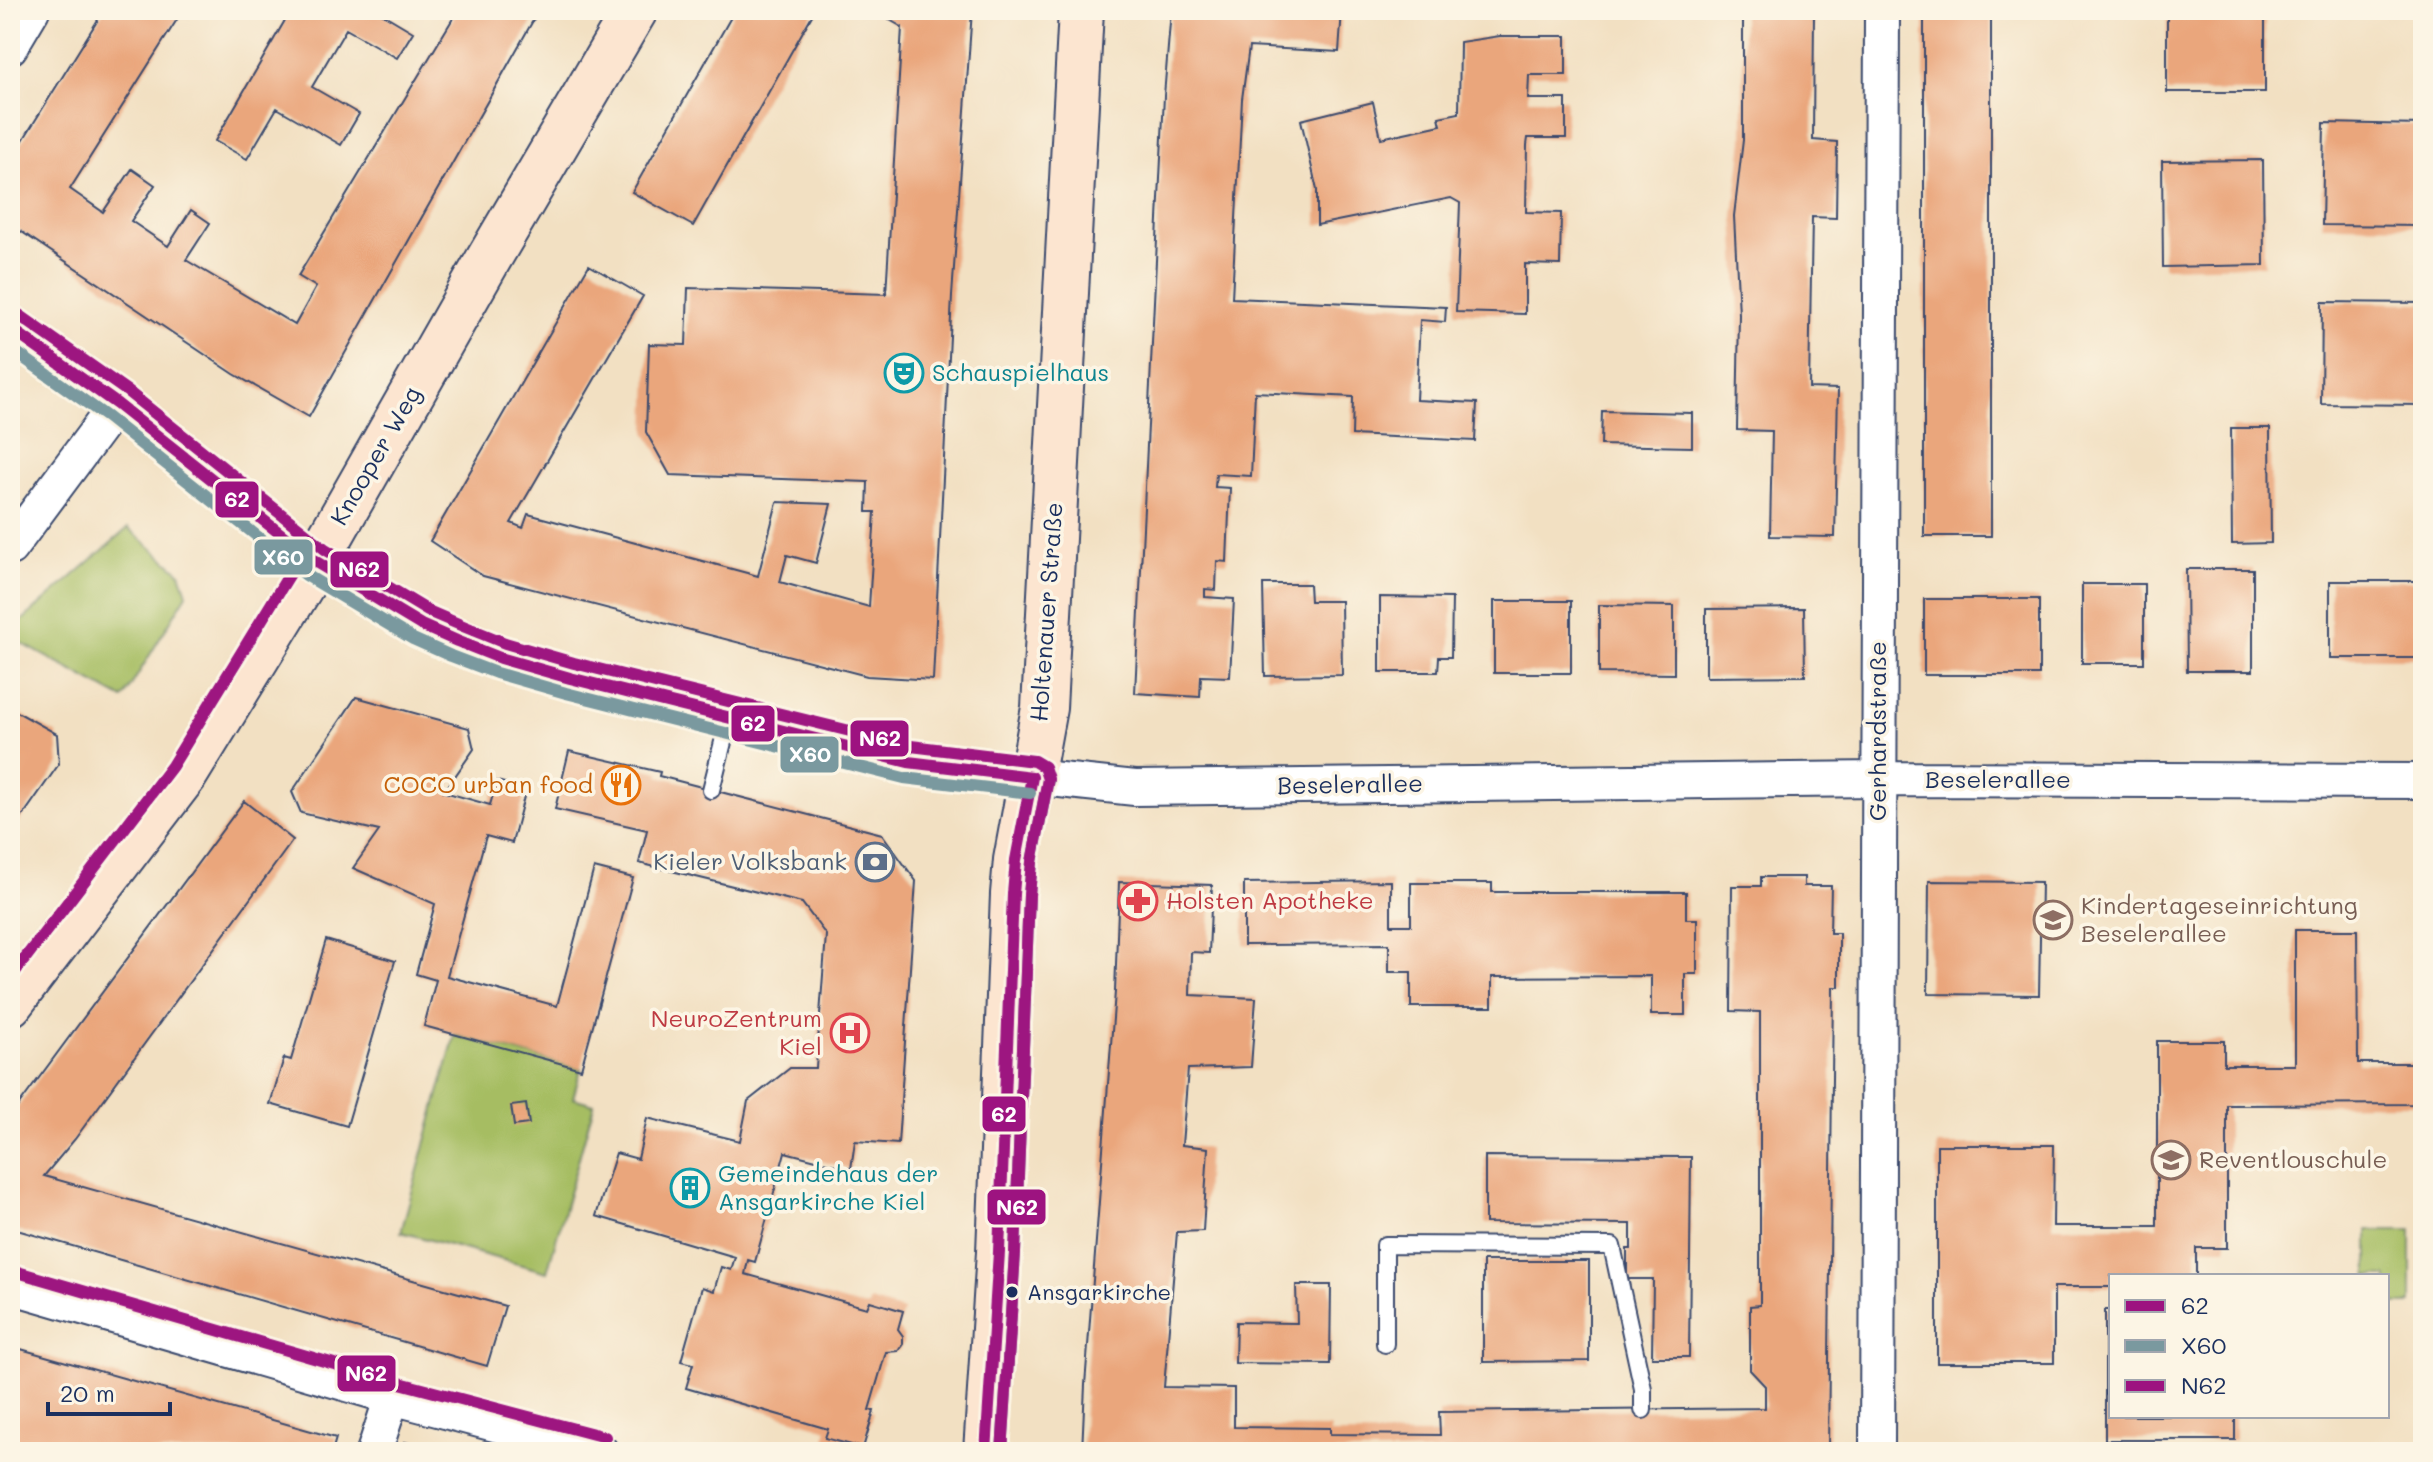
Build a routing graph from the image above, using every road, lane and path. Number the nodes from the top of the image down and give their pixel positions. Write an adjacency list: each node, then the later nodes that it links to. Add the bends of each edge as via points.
1 (32, 10): 5 (street)
2 (635, 10): 9 (main road, Knooper Weg)
3 (1081, 10): 11 (main road, Holtenauer Straße, via 1044,708)
4 (1882, 10): 12 (street, Gerhardstraße)
5 (10, 47)
6 (10, 328): 7 (street, Beselerallee)
7 (117, 404): 8 (street); 9 (street, Beselerallee)
8 (10, 548)
9 (316, 562): 10 (street, Beselerallee, via 421,625 500,658); 15 (main road, Knooper Weg, via 185,775)
10 (729, 716): 11 (street, Beselerallee, via 908,762); 14 (lane)
11 (1032, 777): 12 (street, Beselerallee, via 1135,788); 22 (main road, Holtenauer Straße, via 1013,894)
12 (1878, 779): 13 (street, Beselerallee); 23 (street, Gerhardstraße)
13 (2423, 781)
14 (711, 790)
15 (10, 1004)
16 (10, 1286): 18 (street)
17 (1385, 1344): 19 (lane, via 1385,1245 1612,1246)
18 (392, 1397): 20 (street); 21 (street)
19 (1643, 1410)
20 (374, 1452)
21 (601, 1452)
22 (986, 1452)
23 (1877, 1452)

